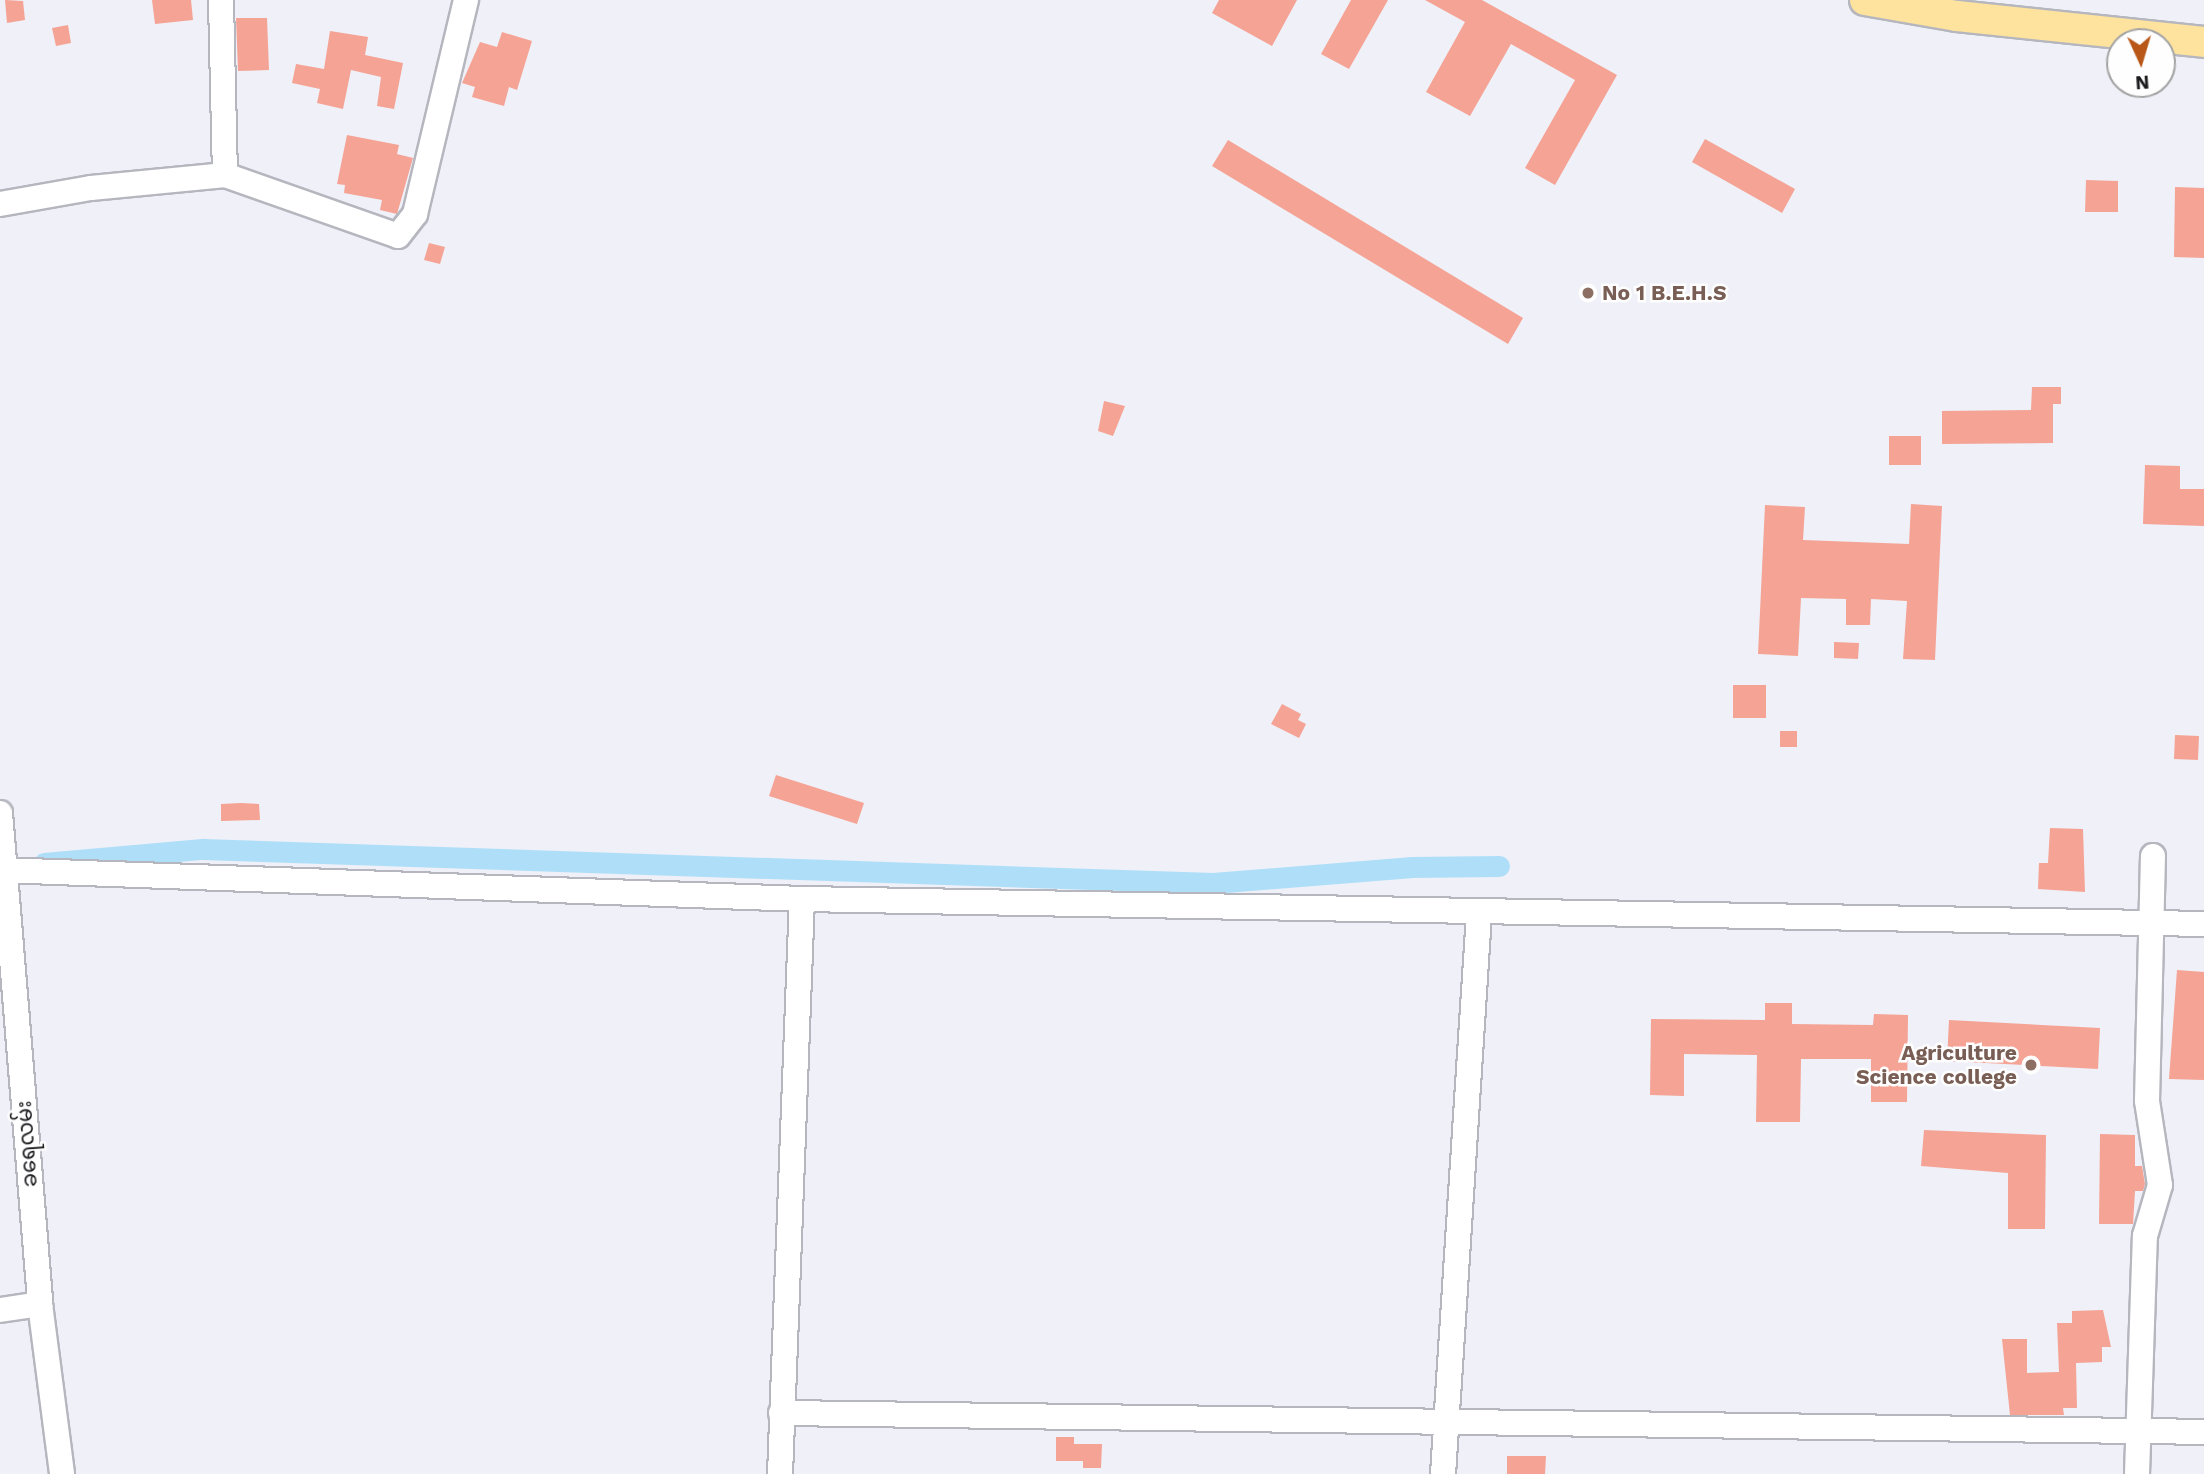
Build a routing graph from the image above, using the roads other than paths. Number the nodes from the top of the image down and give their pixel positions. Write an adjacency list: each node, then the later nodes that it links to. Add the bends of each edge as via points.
1 (221, 0): 5 (street)
2 (466, 0): 5 (street, via 415,214 404,232 390,237)
3 (1865, 0): 4 (main road, via 1957,16)
4 (2204, 42)
5 (225, 175): 6 (street, via 91,188)
6 (0, 204)
7 (0, 813): 9 (street, ခရေလမ်း)
8 (2152, 856): 12 (street)
9 (3, 869): 10 (street); 14 (street, ခရေလမ်း)
10 (802, 899): 11 (street); 16 (street)
11 (1479, 914): 12 (street); 17 (street)
12 (2153, 923): 13 (street); 18 (street, via 2147,1101 2160,1185 2145,1236)
13 (2204, 924)
14 (40, 1304): 15 (street); 20 (street, ခရေလမ်း)
15 (0, 1310)
16 (781, 1412): 17 (street); 21 (street)
17 (1444, 1425): 18 (street); 22 (street)
18 (2137, 1432): 19 (street); 23 (street)
19 (2204, 1432)
20 (62, 1474)
21 (780, 1474)
22 (1443, 1474)
23 (2137, 1474)

